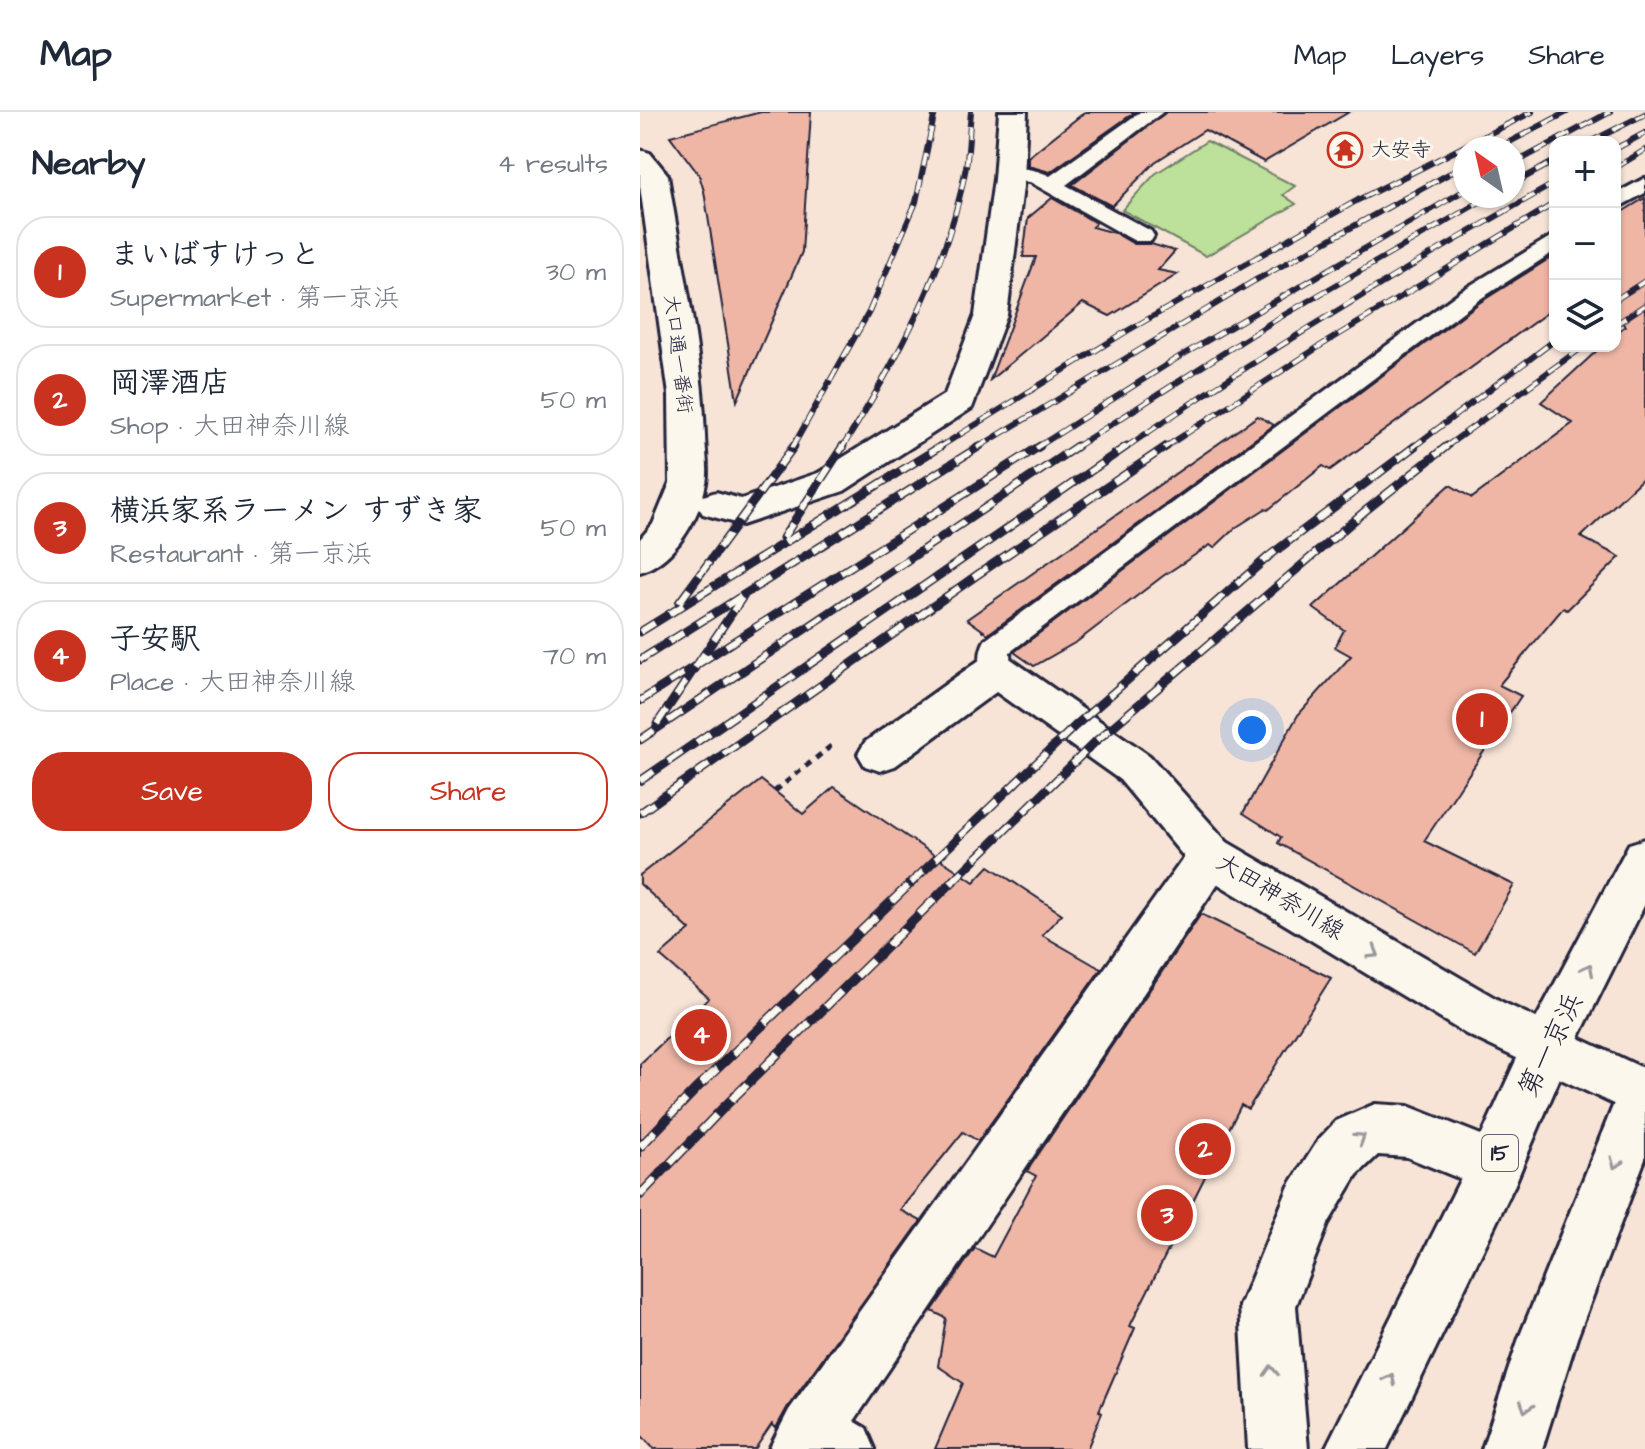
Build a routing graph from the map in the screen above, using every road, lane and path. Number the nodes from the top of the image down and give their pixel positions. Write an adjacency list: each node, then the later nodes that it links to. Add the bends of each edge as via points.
1 (1013, 112): 4 (main road)
2 (1153, 112): 6 (lane)
3 (640, 159): 11 (main road, 大口通一番街, via 653,175 686,395 688,483 670,528)
4 (1009, 175): 6 (lane, via 1034,176); 10 (main road, via 991,315 960,400 831,482 742,512)
5 (1645, 184): 7 (lane)
6 (1051, 186): 8 (lane)
7 (1621, 199)
8 (1143, 236)
9 (1549, 245): 12 (lane, via 1469,296 995,648)
10 (716, 505)
11 (648, 553)
12 (996, 670): 13 (main road); 15 (main road, 大田神奈川線, via 1135,768)
13 (861, 746): 14 (path)
14 (775, 791)
15 (1211, 856): 17 (main road, 大田神奈川線, one-way to 17, via 1484,1018); 20 (main road)
16 (1645, 858): 17 (main road, 第一京浜 / 15, one-way to 16)
17 (1547, 1049): 18 (main road, 大田神奈川線); 19 (main road, 第一京浜 / 15)
18 (1645, 1094): 23 (main road, one-way to 23, via 1548,1338)
19 (1495, 1167): 21 (main road, one-way to 19, via 1268,1306 1308,1205 1338,1157 1355,1139 1375,1129 1408,1132); 22 (main road, 第一京浜 / 15, one-way to 19)
20 (818, 1443)
21 (1278, 1449)
22 (1355, 1449)
23 (1512, 1449)

